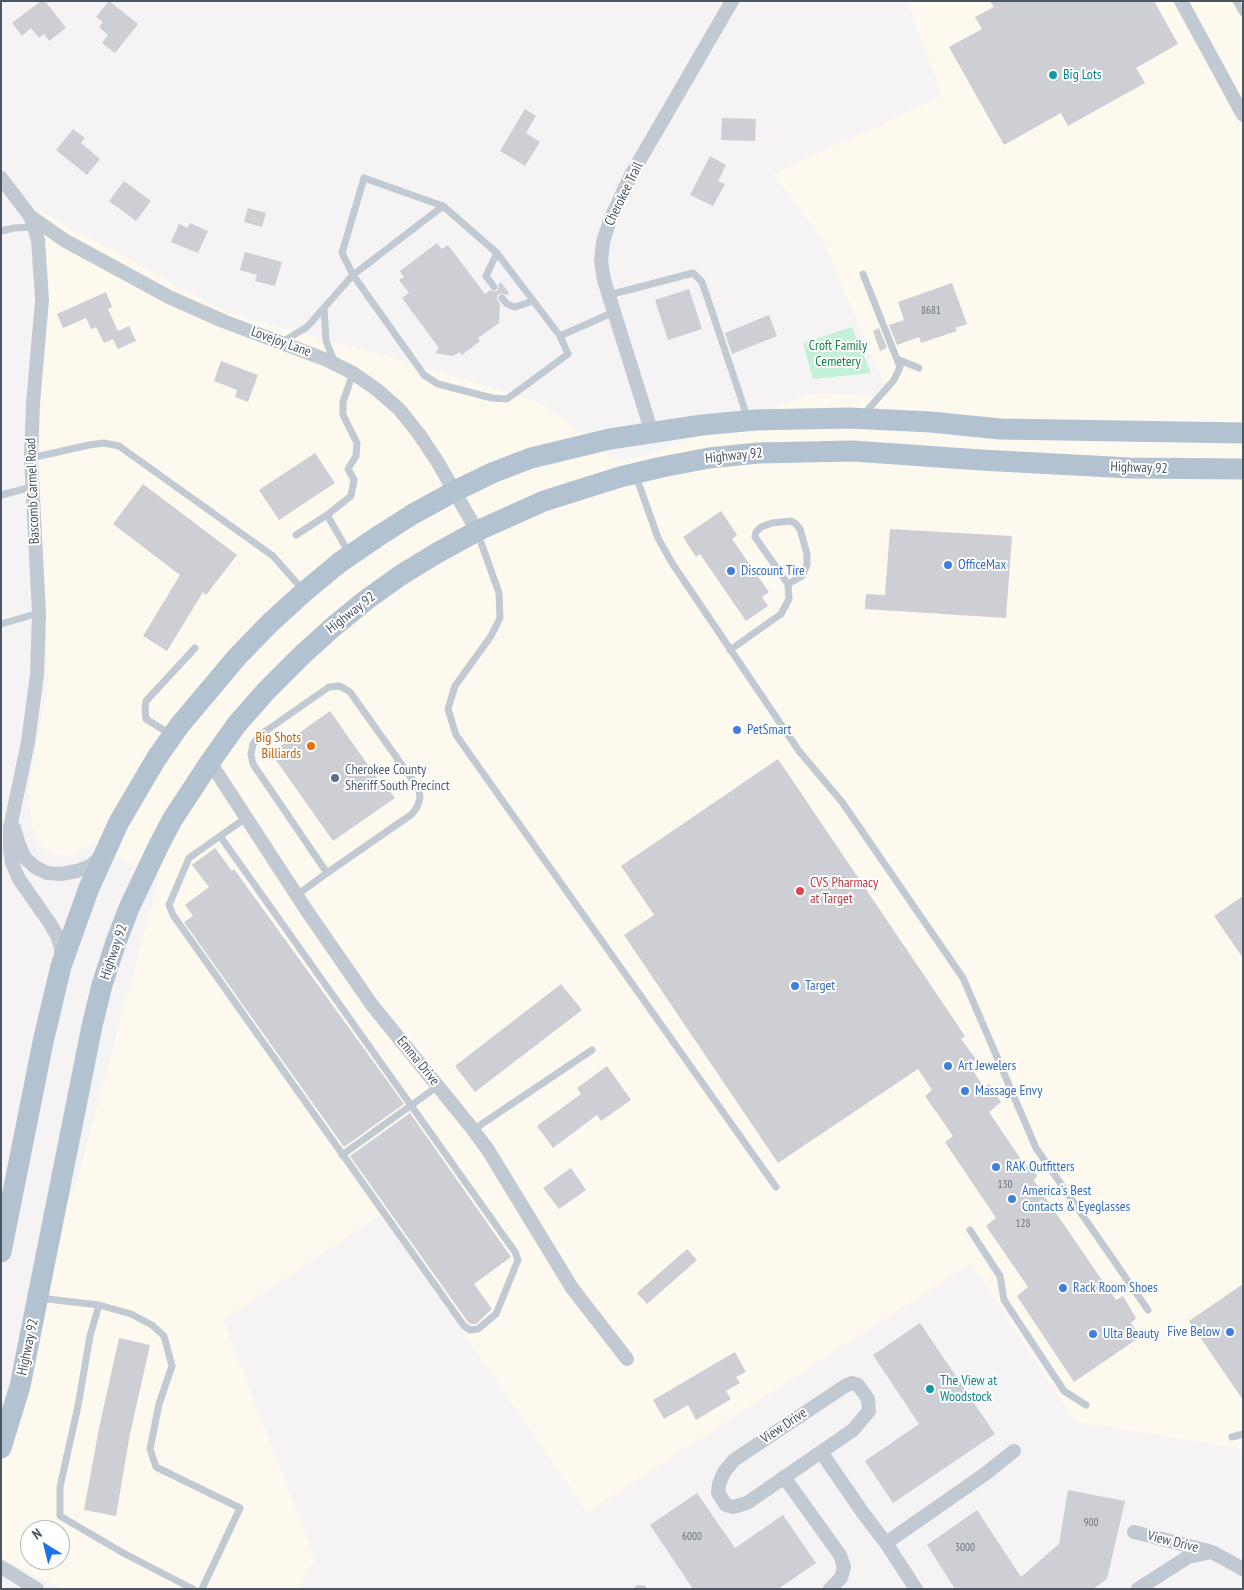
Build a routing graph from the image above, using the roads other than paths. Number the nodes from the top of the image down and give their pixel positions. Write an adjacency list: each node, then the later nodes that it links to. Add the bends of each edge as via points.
1 (732, 1): 15 (street, Cherokee Trail, via 631,176 610,220 601,261)
2 (1181, 1): 5 (street)
3 (1236, 1): 4 (lane)
4 (1243, 13)
5 (1239, 100): 6 (street)
6 (1243, 115)
7 (1, 178): 9 (street, Bascomb Carmel Road)
8 (443, 206): 11 (lane); 13 (lane); 13 (lane, via 364,178 342,253)
9 (32, 222): 10 (lane); 21 (street, Lovejoy Lane, via 169,297); 30 (street, Bascomb Carmel Road, via 38,240 42,300)
10 (1, 231)
11 (497, 253): 14 (lane, via 486,276); 17 (lane)
12 (863, 274): 22 (lane)
13 (354, 275): 18 (lane); 20 (lane, via 424,375 438,384 507,399 568,354)
14 (494, 287)
15 (609, 295): 19 (street, Cherokee Trail); 27 (lane, via 693,272 702,282)
16 (502, 298): 17 (lane, via 515,307)
17 (533, 301): 20 (lane)
18 (324, 308): 21 (lane, via 307,326); 23 (lane, via 326,341)
19 (614, 312): 20 (lane); 28 (street, Cherokee Trail)
20 (560, 336)
21 (282, 342): 23 (street, Lovejoy Lane)
22 (897, 359): 24 (lane); 26 (lane, via 900,367 894,380)
23 (335, 364): 25 (street, Lovejoy Lane)
24 (919, 368)
25 (353, 372): 34 (street, Lovejoy Lane, via 399,409); 36 (lane, via 343,402 343,415 357,442 356,456 348,469 354,480 351,496)
26 (860, 419): 27 (main road); 29 (main road, via 1000,429)
27 (748, 421): 28 (main road)
28 (652, 433): 34 (main road, via 610,439 531,458)
29 (1243, 433)
30 (31, 458): 33 (street, Bascomb Carmel Road); 41 (lane, via 89,445 119,446 273,556)
31 (1243, 469): 32 (main road, Highway 92, via 1130,468 845,451 709,458)
32 (635, 473): 37 (main road, Highway 92, via 544,500); 45 (lane, via 658,538)
33 (32, 487): 35 (lane); 42 (street, Bascomb Carmel Road)
34 (455, 491): 37 (street, Lovejoy Lane); 39 (main road)
35 (1, 495)
36 (326, 515): 38 (lane); 39 (lane)
37 (477, 531): 47 (main road, Highway 92, via 401,575 333,627 267,690); 60 (lane, via 500,593 500,618 455,686 448,709 456,735)
38 (296, 536)
39 (350, 555): 41 (main road)
40 (788, 584): 40 (lane, via 755,537 761,527 791,521 800,529 807,565 802,576); 45 (lane, via 789,598 781,614)
41 (304, 592): 46 (main road, via 237,657)
42 (39, 613): 43 (lane); 48 (street, Bascomb Carmel Road, via 33,710)
43 (1, 624)
44 (195, 648): 46 (lane, via 146,701 146,719)
45 (730, 650): 65 (lane, via 799,752 842,802 963,978 1036,1148)
46 (172, 735): 51 (main road, via 135,793)
47 (210, 762): 49 (street, Emma Drive); 63 (main road, Highway 92, via 158,847 129,908 102,985)
48 (14, 813): 51 (street, Bascomb Carmel Road, via 19,845 35,867 61,874 90,866); 54 (street, Bascomb Carmel Road, via 10,828 12,862 19,879 57,935)
49 (246, 818): 50 (lane); 53 (street, Emma Drive)
50 (220, 836): 57 (lane); 59 (lane, via 190,858 169,906)
51 (103, 855): 54 (main road)
52 (327, 873): 52 (lane, via 412,814 420,798 419,789 356,700 340,686 329,686 260,735 251,754 253,764); 53 (lane)
53 (296, 894): 56 (street, Emma Drive, via 372,1005)
54 (61, 966): 62 (main road)
55 (592, 1050): 58 (lane)
56 (438, 1086): 57 (lane); 58 (street, Emma Drive)
57 (411, 1106): 59 (lane); 59 (lane, via 518,1260 496,1314 478,1328 470,1330 464,1326)
58 (474, 1130): 66 (street, Emma Drive, via 572,1288)
59 (342, 1155)
60 (776, 1186)
61 (970, 1230): 67 (lane, via 1000,1276 1004,1300 1064,1391)
62 (1, 1252)
63 (38, 1298): 64 (lane); 70 (main road, Highway 92, via 20,1386)
64 (99, 1305): 82 (lane, via 60,1487 60,1516); 83 (lane, via 131,1314 164,1336 172,1366 159,1404 150,1449 156,1467 240,1508)
65 (1148, 1310)
66 (626, 1359)
67 (1086, 1405)
68 (1243, 1434): 69 (lane)
69 (1232, 1437)
70 (1, 1448)
71 (1014, 1451): 75 (street)
72 (821, 1452): 73 (street, View Drive); 73 (street, View Drive, via 853,1430 869,1411 868,1399 858,1385 845,1386 734,1460 718,1484 718,1493 726,1505 738,1506); 75 (street)
73 (784, 1477): 86 (street, via 840,1554 844,1567 841,1578)
74 (1134, 1532): 76 (street, View Drive)
75 (886, 1543): 79 (street)
76 (1212, 1552): 78 (street, View Drive); 80 (street, View Drive, via 1188,1557)
77 (1, 1566): 81 (street)
78 (1243, 1569)
79 (911, 1587)
80 (1144, 1587)
81 (37, 1589)
82 (193, 1589)
83 (202, 1589)
84 (638, 1589): 85 (lane)
85 (643, 1589)
86 (830, 1589)

